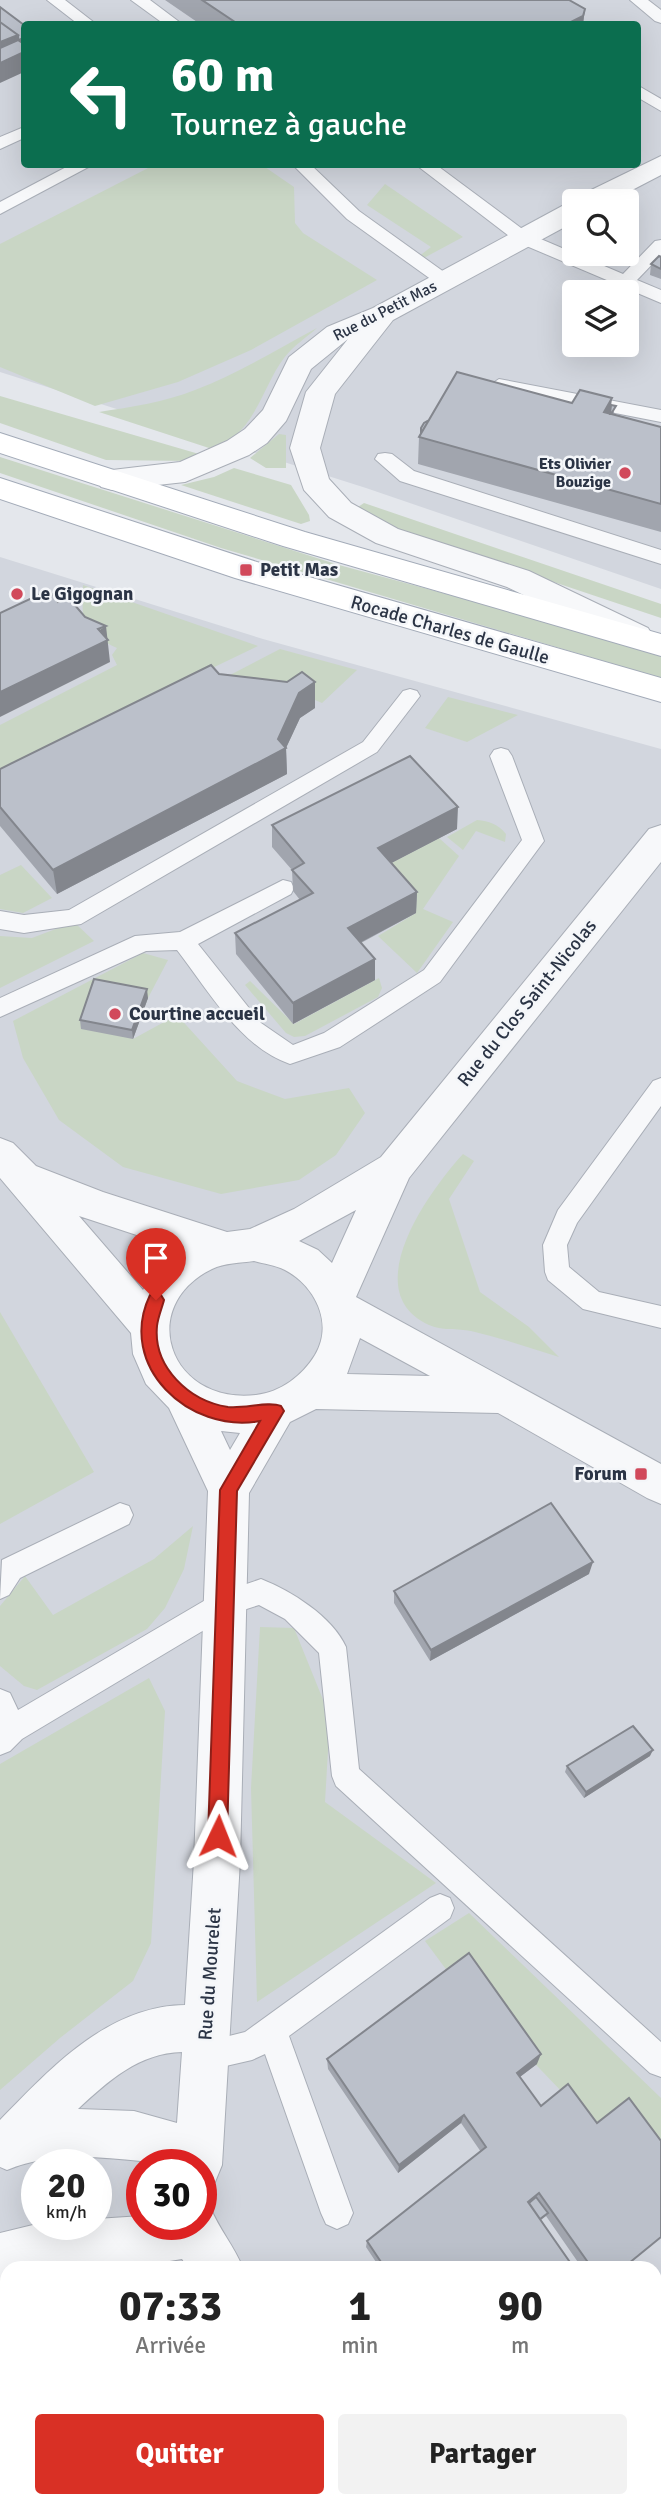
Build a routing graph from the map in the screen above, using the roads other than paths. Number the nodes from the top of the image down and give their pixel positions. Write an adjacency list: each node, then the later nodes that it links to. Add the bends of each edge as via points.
1 (55, 0): 5 (lane)
2 (139, 0): 6 (lane)
3 (638, 0): 4 (lane)
4 (661, 18)
5 (84, 21)
6 (170, 21)
7 (641, 93): 8 (lane)
8 (661, 106)
9 (21, 134): 10 (lane)
10 (0, 144)
11 (661, 164): 15 (street)
12 (78, 168): 16 (lane)
13 (304, 168): 22 (lane, via 353,215)
14 (428, 168): 18 (lane)
15 (614, 189)
16 (0, 209)
17 (562, 217): 18 (street, Rue du Petit Mas)
18 (523, 238): 20 (lane); 22 (street, Rue du Petit Mas)
19 (661, 245): 21 (lane)
20 (620, 280)
21 (627, 280)
22 (445, 281): 25 (street, Rue du Petit Mas)
23 (639, 288): 24 (lane)
24 (661, 297)
25 (383, 314): 30 (street, Rue du Petit Mas, via 337,333 299,364 276,414 238,448 185,472); 33 (street, via 321,392 304,448 315,483 340,510 387,536 518,579)
26 (499, 385): 27 (lane)
27 (661, 416)
28 (0, 443): 30 (main road)
29 (385, 459): 32 (lane, via 407,477)
30 (111, 480): 33 (main road, via 294,539)
31 (0, 488): 34 (main road, Rocade Charles de Gaulle, via 246,570)
32 (661, 557)
33 (652, 642)
34 (661, 690)
35 (411, 696): 39 (lane, via 370,747 73,918 24,924)
36 (501, 756): 40 (lane, via 533,841 432,976 332,1040 290,1055 253,1030)
37 (661, 838): 44 (street, Rue du Clos Saint-Nicolas)
38 (283, 888): 40 (lane)
39 (0, 920)
40 (183, 941): 41 (lane, via 143,942)
41 (0, 1008)
42 (661, 1088): 47 (lane, via 567,1217 555,1245 557,1272 592,1301)
43 (11, 1165): 45 (street, via 94,1205); 48 (street)
44 (394, 1168): 45 (street, Rue du Clos Saint-Nicolas, via 307,1220); 46 (street, Rue du Clos Saint-Nicolas)
45 (239, 1247): 46 (street, via 280,1250 303,1261 323,1277); 48 (street, via 197,1258 173,1276 156,1300)
46 (338, 1302): 49 (street, via 343,1330 339,1352); 51 (street)
47 (661, 1317)
48 (149, 1326): 50 (street, via 152,1353 163,1378)
49 (312, 1391): 51 (street); 52 (street)
50 (184, 1397): 52 (street, via 228,1414); 54 (street, Rue du Mourelet)
51 (506, 1397): 53 (street)
52 (275, 1411): 54 (street, Rue du Mourelet)
53 (661, 1485)
54 (229, 1490): 57 (street, Rue du Mourelet)
55 (120, 1514): 56 (lane, via 11,1569)
56 (0, 1586)
57 (224, 1604): 59 (lane); 62 (street, Rue du Mourelet, via 217,1861); 63 (lane, via 261,1592 295,1610 332,1647 346,1776)
58 (0, 1702): 59 (lane)
59 (6, 1735)
60 (440, 1908): 61 (lane)
61 (272, 2031): 62 (lane, via 252,2045); 67 (lane)
62 (205, 2042): 64 (street, via 159,2031 130,2041 97,2062); 66 (street, Rue du Mourelet)
63 (661, 2062)
64 (7, 2147): 65 (street, via 68,2133 145,2136)
65 (174, 2149)
66 (199, 2149)
67 (337, 2213)
68 (201, 2242): 69 (street, via 49,2245)
69 (0, 2258)

